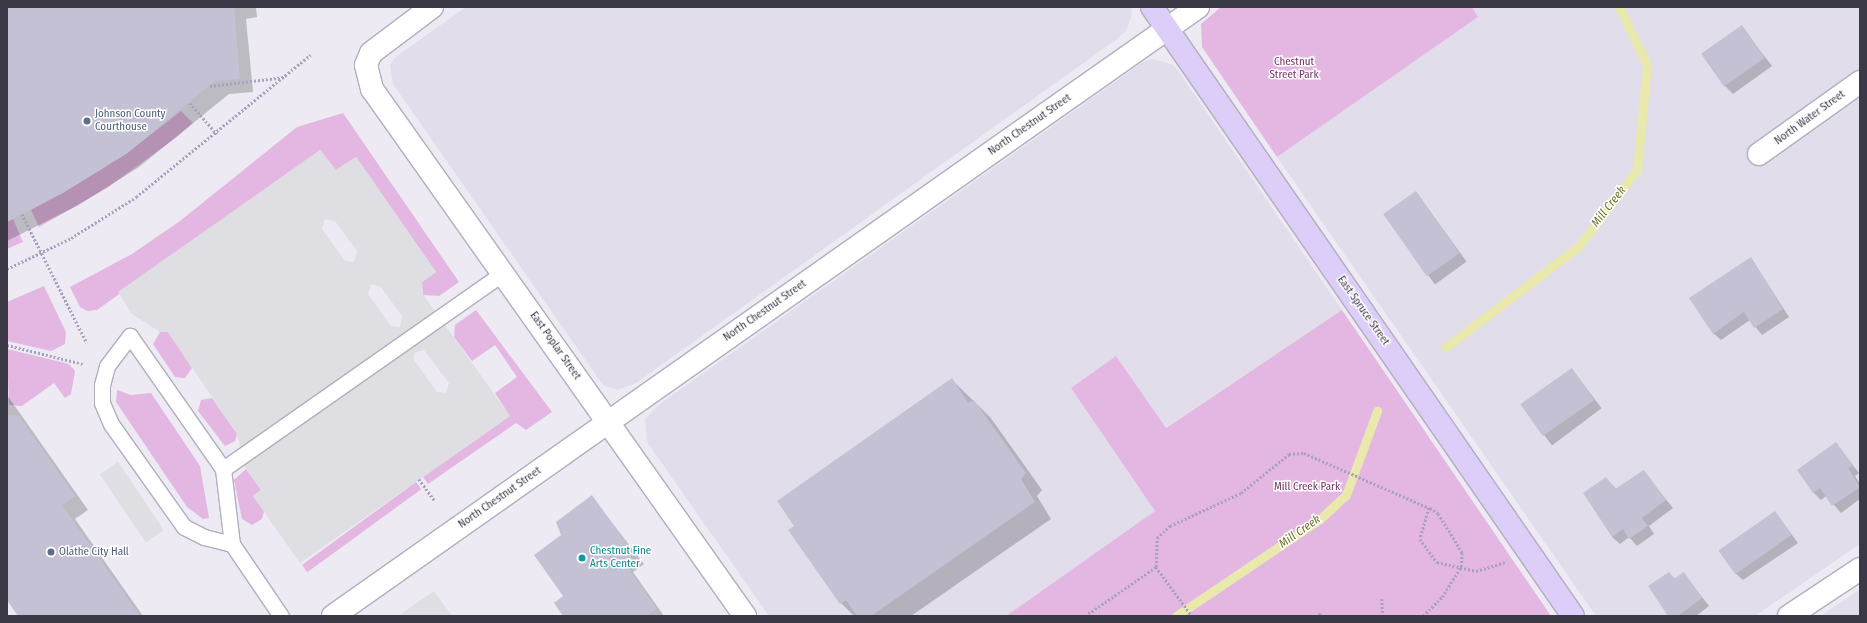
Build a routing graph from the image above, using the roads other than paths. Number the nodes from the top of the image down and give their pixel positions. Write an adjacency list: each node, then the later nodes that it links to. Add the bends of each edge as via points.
1 (432, 7): 7 (street, East Poplar Street, via 378,45 368,60 367,75 372,89)
2 (1152, 7): 4 (street, East Spruce Street)
3 (1198, 7): 4 (street, North Chestnut Street)
4 (1167, 28): 8 (street, North Chestnut Street); 15 (street, East Spruce Street)
5 (1860, 82): 6 (street, North Water Street)
6 (1759, 154)
7 (502, 273): 8 (street, East Poplar Street); 9 (lane)
8 (608, 422): 13 (street, North Chestnut Street); 14 (street, East Poplar Street)
9 (223, 469): 10 (lane); 10 (lane, via 130,336 107,366 102,385 102,403 112,424 184,527 204,537)
10 (232, 544): 12 (lane)
11 (1860, 569): 16 (street)
12 (281, 616)
13 (333, 616)
14 (745, 616)
15 (1573, 616)
16 (1789, 616)

